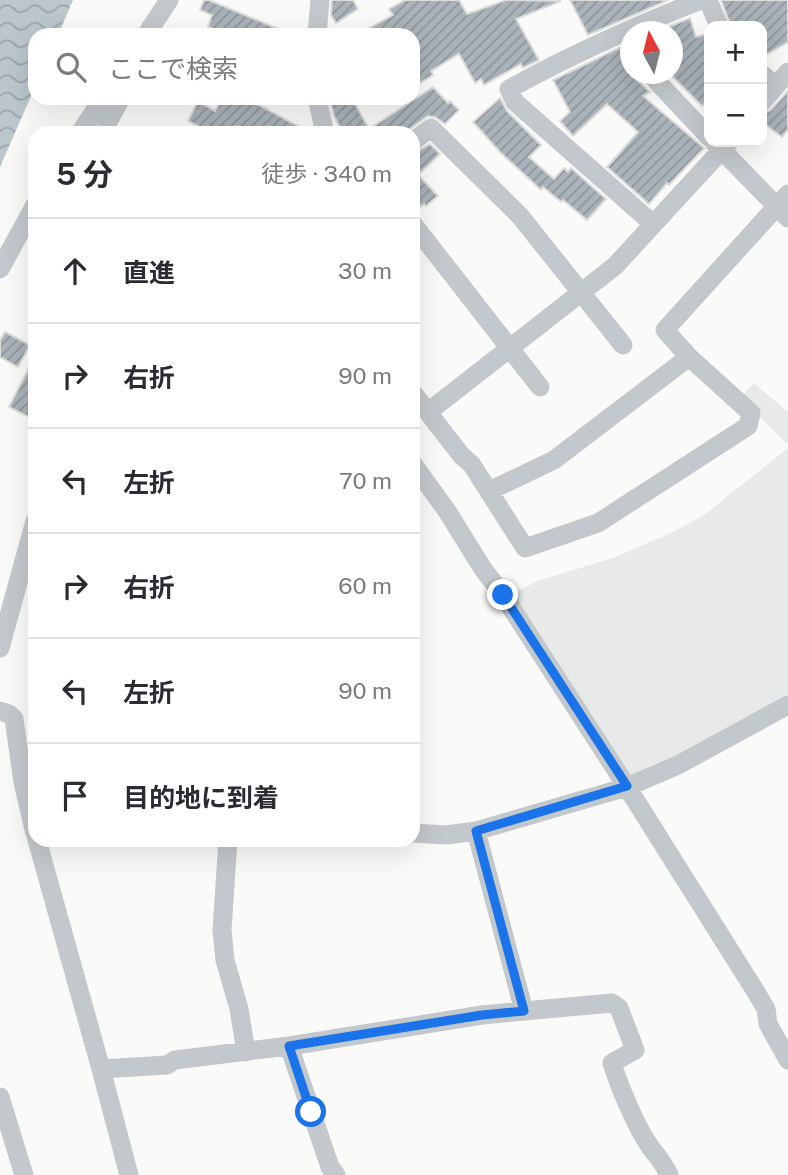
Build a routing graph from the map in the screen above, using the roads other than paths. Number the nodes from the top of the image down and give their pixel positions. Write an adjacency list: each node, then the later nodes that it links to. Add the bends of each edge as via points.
1 (169, 0): 7 (street)
2 (320, 0): 8 (street)
3 (701, 0): 5 (street)
4 (708, 0): 6 (street)
5 (653, 21)
6 (717, 21)
7 (151, 28)
8 (318, 28)
9 (620, 36): 23 (street, via 509,89 515,102)
10 (660, 84): 17 (street)
11 (98, 105): 14 (street)
12 (117, 105): 15 (street)
13 (319, 105): 16 (street)
14 (85, 126)
15 (107, 126)
16 (323, 126)
17 (704, 129)
18 (420, 136): 26 (street, via 431,128 520,216)
19 (715, 147): 23 (street)
20 (722, 147): 21 (street)
21 (784, 206): 29 (street, via 665,330)
22 (28, 218): 25 (street)
23 (652, 223): 26 (street, via 615,266)
24 (420, 233): 28 (street)
25 (0, 270)
26 (580, 293): 27 (street); 28 (street)
27 (623, 345)
28 (512, 348): 30 (street); 32 (street)
29 (689, 357): 34 (street, via 554,460); 34 (street, via 751,413 748,426 597,523 525,548)
30 (540, 387)
31 (420, 402): 32 (street)
32 (428, 412): 34 (street)
33 (420, 474): 40 (street)
34 (489, 491)
35 (28, 546): 36 (street)
36 (0, 648)
37 (788, 705): 40 (street, via 678,765)
38 (0, 711): 39 (street, via 14,719)
39 (28, 777)
40 (627, 786): 41 (street); 48 (street, via 756,992)
41 (476, 831): 42 (street); 45 (street)
42 (420, 833)
43 (39, 847): 49 (street)
44 (228, 847): 47 (street, via 222,930)
45 (524, 1011): 46 (street); 54 (street, via 612,1003 619,1008 635,1050 612,1063)
46 (289, 1046): 47 (street); 53 (street)
47 (246, 1052): 49 (street, via 175,1060 167,1065)
48 (788, 1060)
49 (101, 1069): 52 (street)
50 (0, 1097): 51 (street)
51 (24, 1175)
52 (129, 1175)
53 (336, 1175)
54 (669, 1175)

